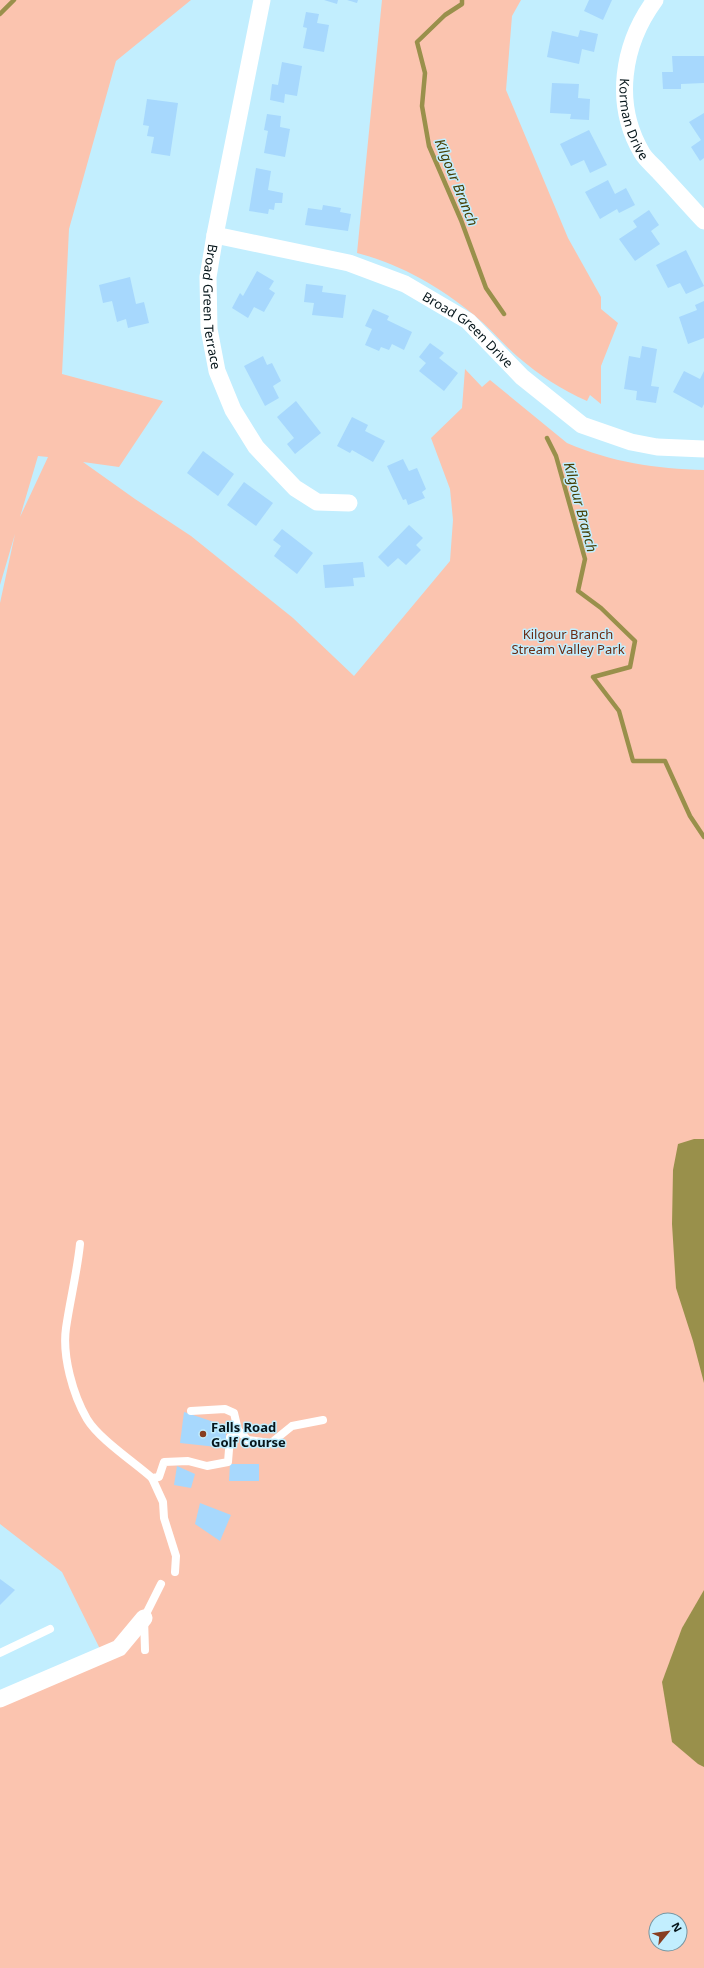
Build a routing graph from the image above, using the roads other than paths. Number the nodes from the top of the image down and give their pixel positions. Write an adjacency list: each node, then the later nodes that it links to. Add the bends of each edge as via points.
1 (262, 0): 4 (street, Broad Green Terrace)
2 (655, 0): 3 (street, Korman Drive, via 632,42 625,69 624,96 628,120 642,154)
3 (704, 221)
4 (215, 235): 5 (street, Broad Green Drive, via 349,264 404,284 468,321 522,377 582,425 631,442 657,447); 6 (street, Broad Green Terrace, via 208,277 209,330 217,371 233,410 256,447 295,488 317,502)
5 (704, 448)
6 (348, 503)
7 (80, 1244): 11 (lane, via 66,1330 66,1359 72,1384 87,1419 102,1436)
8 (191, 1411): 10 (lane, via 225,1409 234,1413)
9 (323, 1420): 10 (lane, via 292,1426 271,1443 248,1440)
10 (238, 1430): 11 (lane, via 230,1437 228,1462 207,1466 188,1461 164,1462 159,1477)
11 (152, 1478): 12 (lane, via 162,1502 164,1518 176,1556)
12 (175, 1572)
13 (161, 1584): 14 (lane)
14 (144, 1618): 16 (lane); 18 (street, via 119,1648)
15 (50, 1629): 17 (lane)
16 (146, 1650)
17 (0, 1653)
18 (0, 1700)

